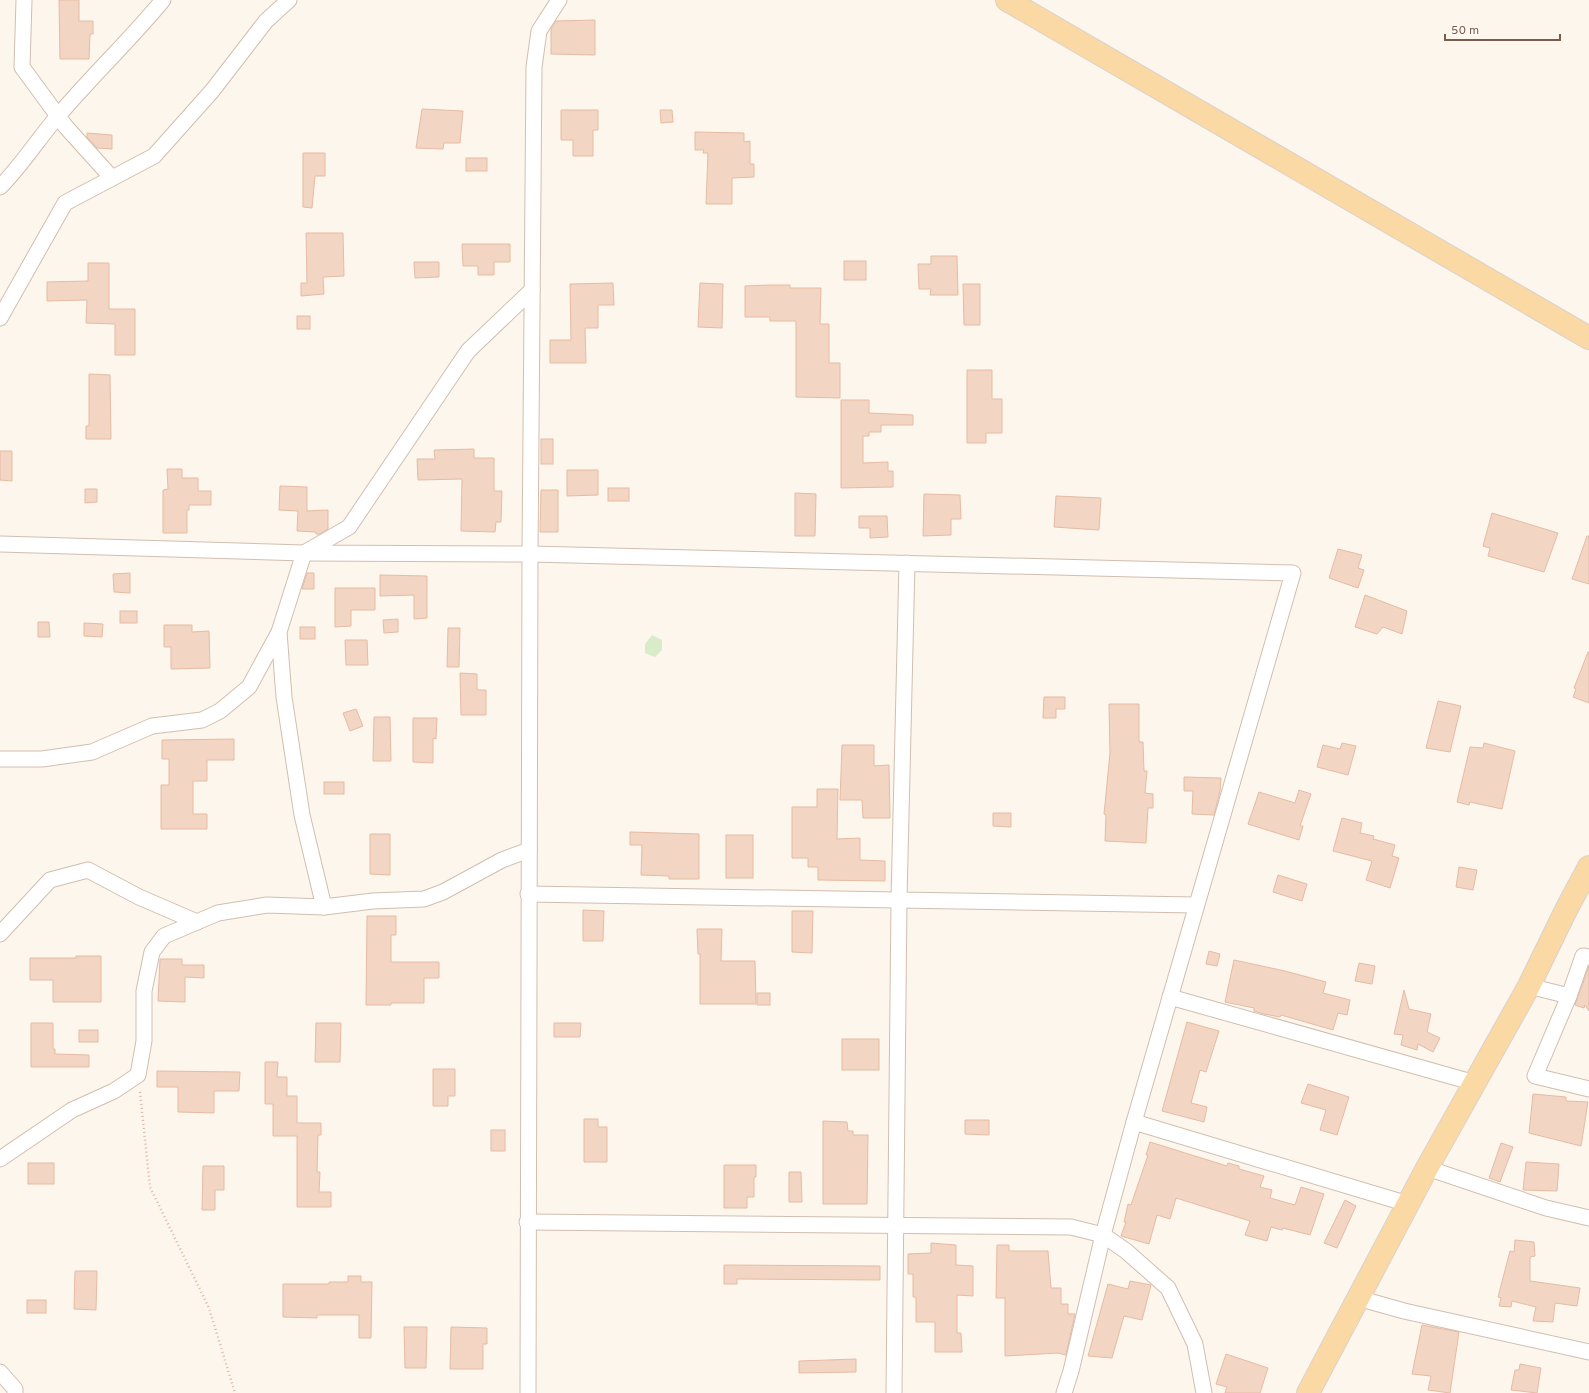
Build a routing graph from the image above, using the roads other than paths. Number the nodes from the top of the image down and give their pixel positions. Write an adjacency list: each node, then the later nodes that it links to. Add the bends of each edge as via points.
1 (24, 0): 6 (street, via 22,67)
2 (163, 0): 6 (street, via 136,34)
3 (289, 0): 7 (street, via 266,21 212,91 154,156)
4 (559, 0): 9 (street, via 540,31 534,67)
5 (1007, 0): 11 (main road)
6 (58, 116): 7 (street); 8 (street, via 12,176)
7 (112, 178): 10 (street, via 65,203)
8 (0, 187)
9 (532, 290): 13 (street, via 468,351 349,527); 14 (street)
10 (0, 318)
11 (1589, 338)
12 (0, 544): 13 (street)
13 (304, 553): 14 (street); 16 (street)
14 (530, 554): 15 (street); 18 (street)
15 (907, 563): 21 (street); 22 (street, via 1293,573)
16 (280, 632): 17 (street, via 249,687 220,711 202,720 152,726 92,752 42,759); 23 (street, via 284,697 302,815)
17 (0, 759)
18 (528, 850): 20 (street); 23 (street, via 502,860 443,892 424,899 373,901)
19 (1589, 867): 27 (main road)
20 (528, 894): 21 (street); 37 (street)
21 (899, 900): 22 (street); 38 (street)
22 (1196, 905): 29 (street)
23 (324, 908): 24 (street, via 267,905 218,912)
24 (197, 922): 25 (street, via 139,897 88,870 50,880); 33 (street, via 164,936 152,952 144,991 144,1041 138,1075 114,1091 72,1110)
25 (0, 934)
26 (1589, 957): 28 (street, via 1583,956)
27 (1529, 986): 28 (street); 30 (main road)
28 (1569, 996): 31 (street, via 1535,1076)
29 (1170, 997): 30 (street); 32 (street)
30 (1475, 1083): 34 (main road)
31 (1589, 1089)
32 (1134, 1122): 35 (street); 39 (street)
33 (0, 1159)
34 (1428, 1168): 35 (main road); 36 (street, via 1546,1208)
35 (1408, 1204): 40 (main road)
36 (1589, 1218)
37 (527, 1222): 38 (street); 44 (street)
38 (895, 1225): 39 (street, via 1071,1227); 45 (street)
39 (1103, 1235): 46 (street); 47 (street, via 1126,1251 1168,1288 1195,1344)
40 (1358, 1298): 41 (street, via 1404,1311); 48 (main road)
41 (1589, 1352)
42 (0, 1372): 43 (street, via 15,1389)
43 (14, 1393)
44 (528, 1393)
45 (894, 1393)
46 (1064, 1393)
47 (1204, 1393)
48 (1308, 1393)

